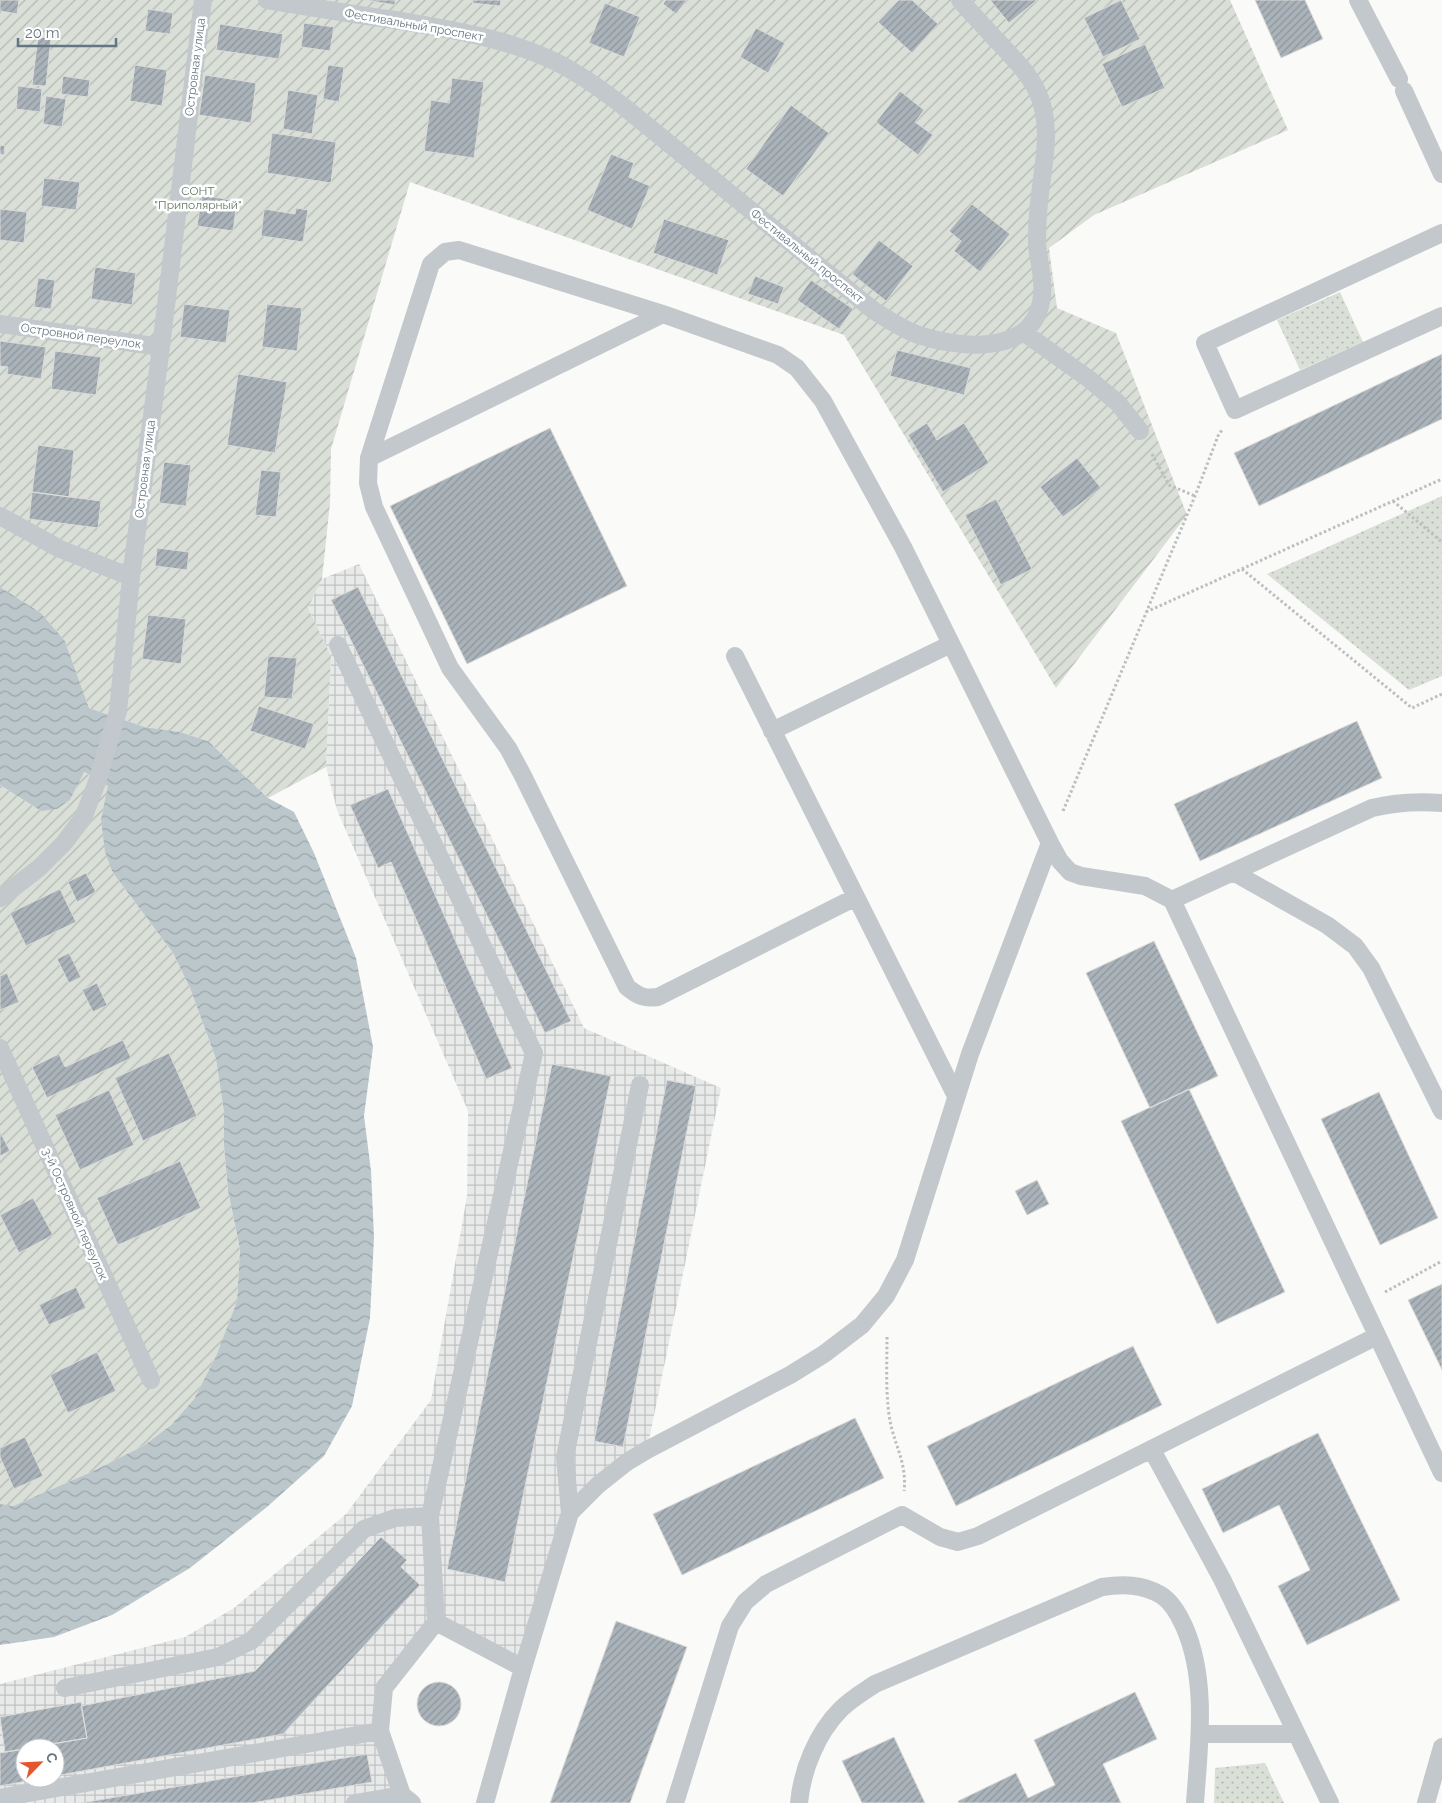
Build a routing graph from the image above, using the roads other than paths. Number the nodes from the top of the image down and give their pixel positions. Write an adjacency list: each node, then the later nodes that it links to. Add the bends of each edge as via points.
1 (203, 0): 11 (lane, Островная улица)
2 (267, 0): 10 (lane, Фестивальный проспект, via 476,35 524,48 556,62 590,81 623,106 893,323 916,334 973,344 1008,341)
3 (960, 0): 10 (lane, Фестивальный проспект, via 1024,70 1037,89 1043,113 1046,134 1037,245 1042,301 1035,319)
4 (1358, 0): 5 (lane, via 1402,85)
5 (1442, 174)
6 (1442, 233): 8 (lane, via 1205,342 1235,410)
7 (663, 314): 13 (lane); 13 (lane, via 459,250 445,252 431,264); 16 (lane, via 778,355 797,368 823,401 903,547)
8 (1442, 316)
9 (0, 324): 11 (lane, Островной переулок)
10 (1023, 332): 12 (lane, via 1118,403)
11 (161, 347): 15 (lane, Островная улица)
12 (1140, 431)
13 (369, 458): 23 (lane, via 368,483 374,507 450,668 508,748 627,987 646,999 658,997)
14 (0, 516): 15 (lane, via 60,549)
15 (131, 577): 24 (lane, Островная улица, via 118,710 83,818 39,868)
16 (951, 644): 19 (lane); 21 (lane)
17 (338, 645): 35 (lane, via 534,1053)
18 (735, 656): 19 (lane)
19 (772, 731): 23 (lane)
20 (1442, 802): 22 (lane, via 1393,803 1372,808)
21 (1050, 843): 25 (lane, via 1070,872 1145,886); 28 (lane)
22 (1234, 872): 25 (lane); 29 (lane, via 1327,924 1355,946 1371,968)
23 (856, 897): 28 (lane)
24 (0, 898)
25 (1172, 900): 30 (lane)
26 (0, 1048): 31 (lane, 3-й Островной переулок)
27 (640, 1085): 34 (lane, via 565,1457)
28 (956, 1096): 34 (lane, via 905,1260 886,1296 862,1325 790,1375 627,1462)
29 (1440, 1100)
30 (1377, 1336): 32 (lane); 33 (lane)
31 (151, 1380)
32 (1152, 1450): 41 (lane, via 1222,1579); 47 (lane, via 978,1536 958,1542 940,1537 902,1515 766,1584 745,1602 730,1626)
33 (1442, 1473)
34 (570, 1513): 37 (lane)
35 (430, 1516): 36 (lane); 38 (lane, via 395,1518 364,1529 251,1641 218,1657)
36 (436, 1622): 37 (lane); 39 (lane, via 384,1688)
37 (523, 1668): 46 (lane)
38 (64, 1688)
39 (380, 1731): 43 (lane); 44 (lane)
40 (1200, 1734): 41 (lane); 48 (lane, via 1198,1667 1178,1613 1163,1596 1143,1587 1122,1584 1102,1587 875,1684 856,1696 840,1709 817,1743); 49 (lane)
41 (1296, 1734): 50 (lane)
42 (1442, 1747): 51 (lane)
43 (0, 1798)
44 (407, 1799): 45 (lane)
45 (355, 1803)
46 (485, 1803)
47 (675, 1803)
48 (798, 1803)
49 (1195, 1803)
50 (1330, 1803)
51 (1426, 1803)

